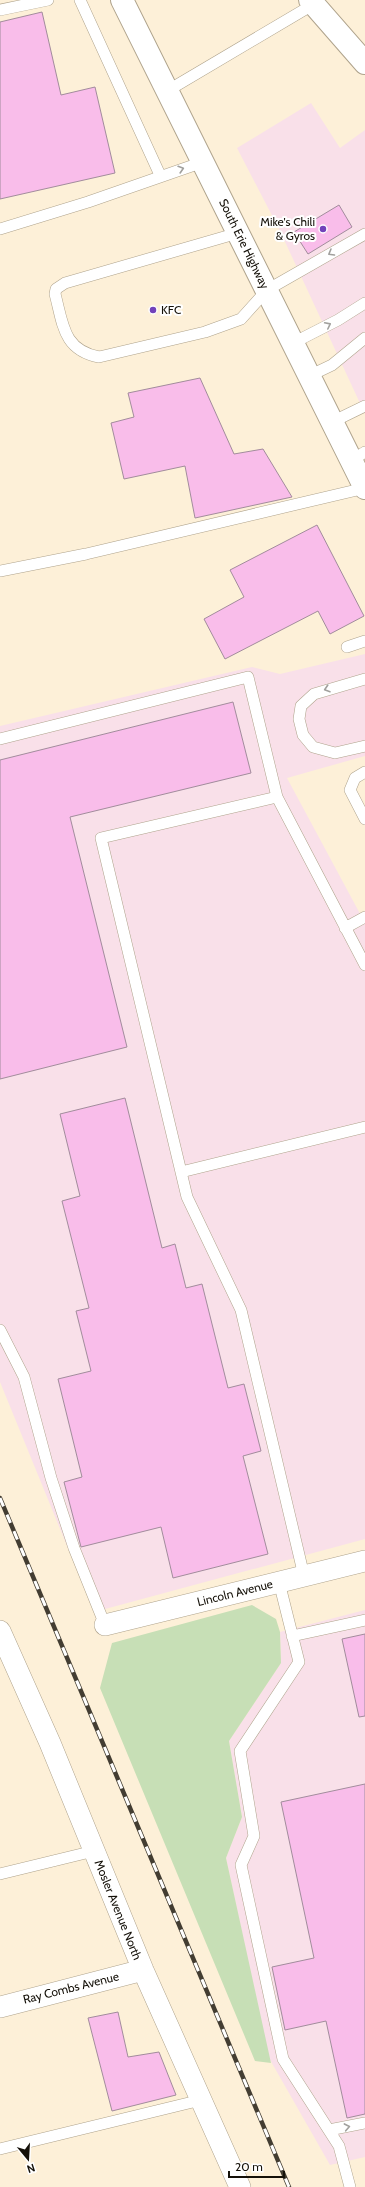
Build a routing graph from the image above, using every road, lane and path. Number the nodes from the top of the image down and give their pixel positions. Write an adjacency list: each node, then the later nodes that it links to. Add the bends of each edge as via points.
1 (48, 0): 5 (lane)
2 (80, 0): 9 (lane)
3 (122, 0): 7 (main road, South Erie Highway)
4 (312, 2): 6 (main road); 7 (lane)
5 (0, 10)
6 (365, 63)
7 (168, 91): 8 (main road, South Erie Highway)
8 (203, 162): 9 (lane, one-way to 8); 11 (main road, South Erie Highway)
9 (160, 176): 10 (lane, via 88,202)
10 (0, 229)
11 (238, 233): 13 (main road, South Erie Highway); 13 (lane, via 65,283 56,289 55,294 66,335 74,346 85,354 99,357 205,332 240,319)
12 (365, 234): 13 (lane, one-way to 13)
13 (267, 290): 16 (main road, South Erie Highway)
14 (365, 303): 16 (lane, one-way to 14)
15 (365, 338): 17 (lane, via 332,365)
16 (293, 343): 17 (main road, South Erie Highway)
17 (309, 376): 19 (main road, South Erie Highway)
18 (365, 406): 19 (lane)
19 (332, 422): 20 (main road, South Erie Highway)
20 (358, 457): 21 (main road, South Erie Highway)
21 (365, 488): 22 (lane, via 86,554)
22 (0, 571)
23 (365, 641): 24 (lane)
24 (347, 647)
25 (365, 679): 27 (lane, one-way to 27, via 314,694 301,706 299,719 303,735 313,747 335,753)
26 (0, 739): 29 (lane, via 248,677)
27 (365, 746)
28 (365, 772): 30 (lane, via 355,778 350,790)
29 (277, 797): 32 (lane); 35 (lane, via 101,838)
30 (365, 818)
31 (365, 917): 32 (lane)
32 (345, 928): 33 (lane)
33 (365, 965)
34 (365, 1127): 35 (lane)
35 (181, 1172): 38 (lane, via 187,1197 241,1310)
36 (0, 1330): 41 (lane, via 24,1377 51,1478 74,1548)
37 (365, 1561): 38 (street, Lincoln Avenue)
38 (304, 1576): 39 (street, Lincoln Avenue)
39 (279, 1582): 41 (street, Lincoln Avenue); 42 (lane)
40 (365, 1620): 42 (lane)
41 (105, 1625)
42 (292, 1636): 50 (lane, via 299,1662 240,1751 254,1836 241,1865 283,2059)
43 (2, 1643): 44 (street, Mosler Avenue North, via 50,1743)
44 (94, 1851): 45 (lane); 46 (street, Mosler Avenue North)
45 (0, 1874)
46 (143, 1970): 47 (street, Ray Combs Avenue); 48 (street, Mosler Avenue North)
47 (0, 2007)
48 (201, 2100): 51 (lane); 52 (street, Mosler Avenue North)
49 (365, 2123): 50 (lane, one-way to 49)
50 (329, 2130): 53 (lane, via 339,2146)
51 (0, 2149)
52 (240, 2187)
53 (350, 2187)

